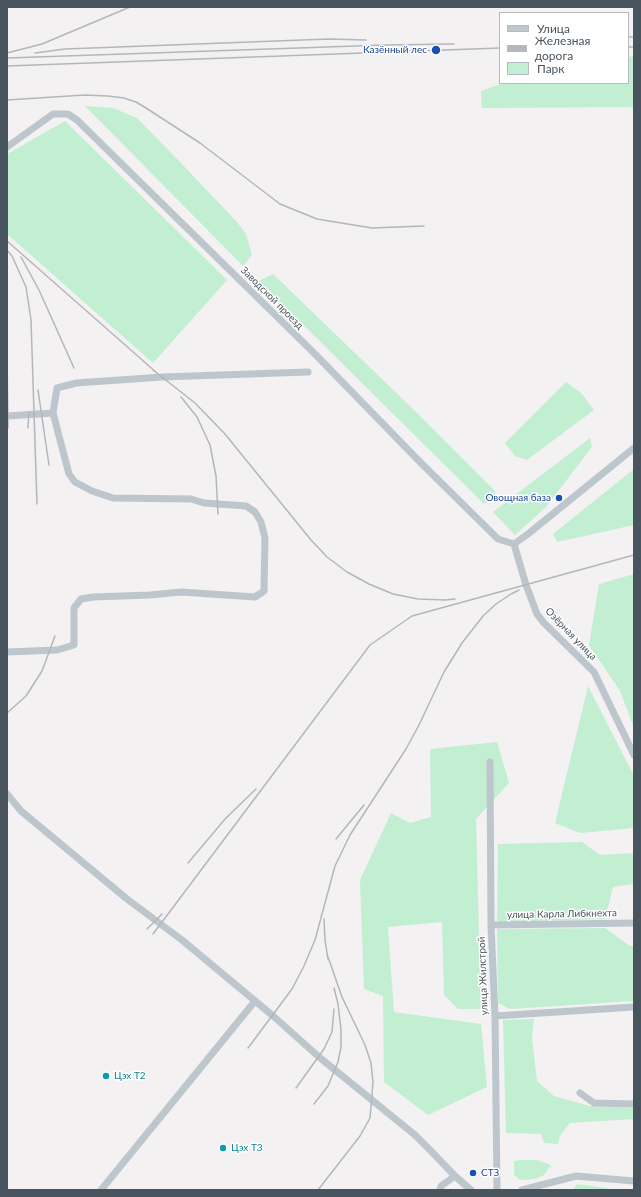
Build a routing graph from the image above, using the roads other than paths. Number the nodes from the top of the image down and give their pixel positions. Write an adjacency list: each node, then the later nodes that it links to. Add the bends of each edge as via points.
1 (7, 147): 6 (street, Заводской проезд, via 52,114 68,114 77,120 315,354 498,539)
2 (308, 372): 3 (street, via 76,383 57,388)
3 (53, 413): 4 (street); 7 (street, via 69,474 75,482 92,491 113,498 191,498 204,503 246,506 255,512 261,522 265,538 264,591 255,597 181,592 81,599 74,608 74,645 56,650)
4 (7, 416)
5 (634, 448): 6 (street)
6 (514, 544): 8 (street, Озёрная улица, via 537,614 594,672)
7 (7, 652)
8 (634, 755)
9 (490, 762): 12 (street, улица Жилстрой)
10 (7, 794): 13 (street, via 21,811)
11 (634, 923): 12 (street, улица Карла Либкнехта)
12 (491, 925): 15 (street, улица Жилстрой)
13 (255, 1000): 18 (street, via 319,1057 414,1135); 20 (street)
14 (634, 1008): 15 (street)
15 (494, 1016): 23 (street, улица Жилстрой)
16 (580, 1093): 17 (street, via 594,1103)
17 (634, 1104)
18 (455, 1176): 21 (street, via 441,1186); 22 (street)
19 (634, 1182): 24 (street, via 576,1176)
20 (101, 1190)
21 (440, 1190)
22 (471, 1190)
23 (497, 1190)
24 (522, 1190)

